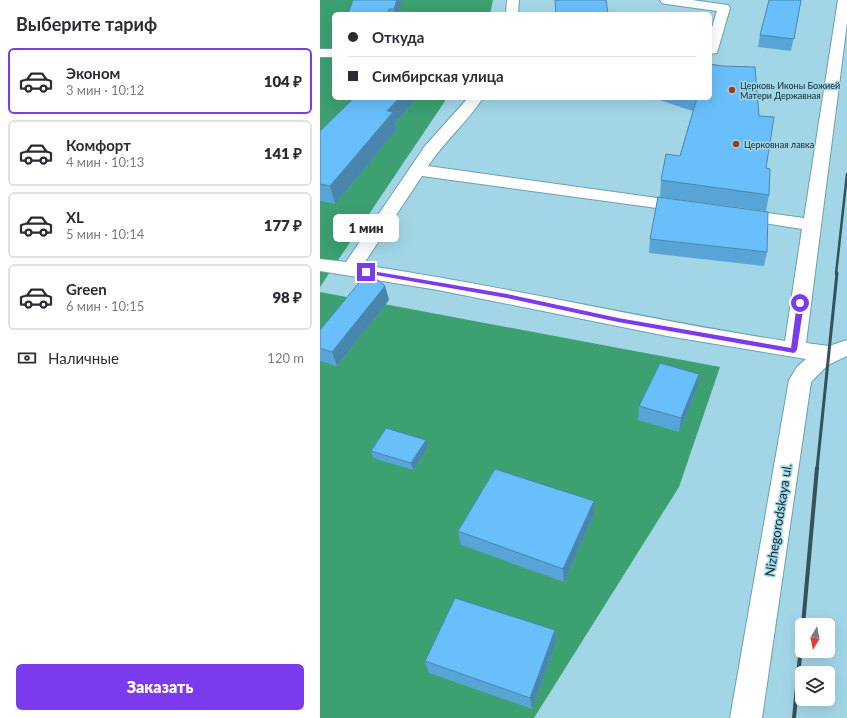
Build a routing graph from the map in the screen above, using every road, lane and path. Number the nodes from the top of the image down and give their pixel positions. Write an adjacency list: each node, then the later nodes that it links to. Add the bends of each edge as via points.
1 (513, 0): 4 (street)
2 (666, 0): 5 (street, via 724,8)
3 (844, 0): 12 (street)
4 (512, 12)
5 (712, 50)
6 (320, 53): 7 (street)
7 (332, 53)
8 (475, 100): 9 (street, via 431,149)
9 (418, 170): 10 (street); 14 (street)
10 (702, 209)
11 (725, 213): 12 (street)
12 (812, 225): 15 (street)
13 (320, 265): 14 (street)
14 (351, 269): 15 (street, via 507,296 618,320)
15 (794, 350): 16 (street)
16 (837, 351): 17 (street, Nizhegorodskaya ul., via 810,366 800,380)
17 (746, 718)

